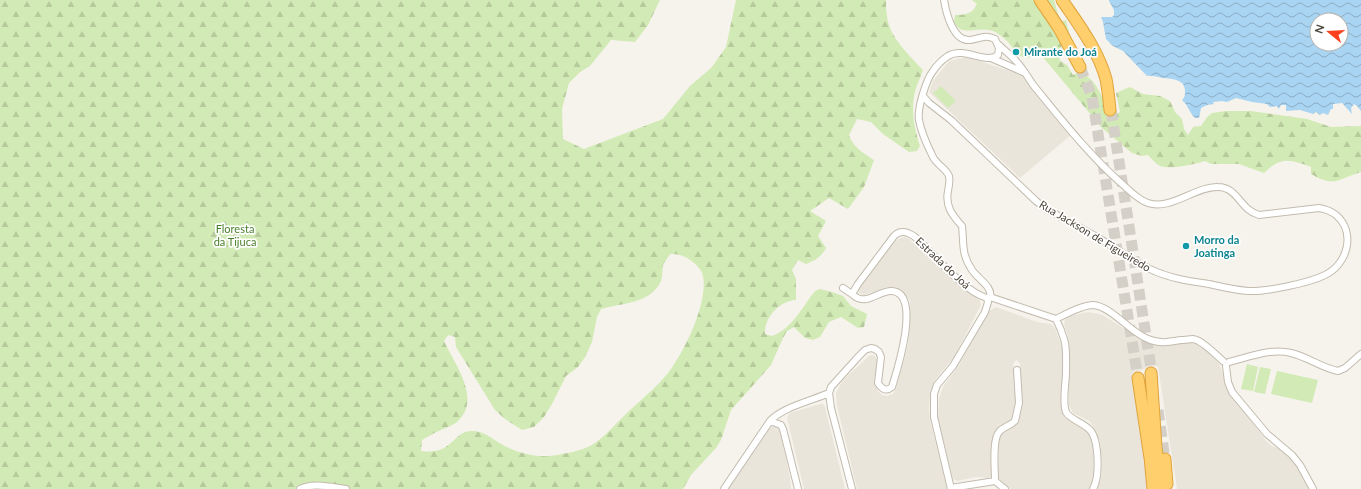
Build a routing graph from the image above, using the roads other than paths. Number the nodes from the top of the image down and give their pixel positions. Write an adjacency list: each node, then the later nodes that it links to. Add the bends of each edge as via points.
1 (944, 0): 4 (street, via 950,21 960,38 969,40 987,36)
2 (1040, 0): 6 (highway)
3 (1062, 0): 9 (highway, via 1086,34 1098,59 1106,79)
4 (998, 44): 5 (street, via 999,54); 7 (street, Rua Jackson de Figueiredo, via 1016,61)
5 (991, 58): 7 (street, Rua Jackson de Figueiredo); 8 (street, Estrada do Joá, via 962,52 947,56 933,69)
6 (1080, 67)
7 (1023, 72): 8 (street, Rua Jackson de Figueiredo, via 1108,171 1148,204 1166,204 1209,188 1223,187 1230,190 1248,210 1259,215 1326,209 1335,214 1346,231 1348,240 1343,258 1335,269 1326,275 1262,291 1235,290 1170,277 1151,270 1036,202)
8 (923, 96): 12 (street, Estrada do Joá, via 919,120 924,137 934,159 949,177 947,205 962,226 963,246 968,264 990,290)
9 (1111, 110)
10 (843, 288): 11 (street)
11 (852, 294): 12 (street, Estrada do Joá, via 894,236 902,231 915,237 976,294); 19 (street, via 860,300 893,291 903,298 907,306 907,315 902,352 889,390 883,389 878,383 881,357 879,352 871,348 835,381)
12 (988, 298): 13 (street); 23 (street, via 985,312 953,366 937,385 934,394 934,417)
13 (1056, 319): 15 (street, via 1087,306 1098,307 1147,339 1161,343 1193,339); 30 (street, via 1065,340 1066,411 1068,416 1091,430 1095,439 1097,478)
14 (1361, 354): 15 (street, via 1338,371 1291,353 1277,351)
15 (1226, 363): 34 (street, via 1232,392 1267,434 1292,455)
16 (1017, 370): 22 (street, via 1019,403 1014,421 997,434)
17 (1151, 373): 32 (highway)
18 (1138, 378): 31 (highway)
19 (829, 394): 20 (street, via 782,412); 28 (street)
20 (770, 421): 26 (street); 27 (street, via 781,425 783,429)
21 (1166, 459): 33 (highway)
22 (995, 482): 23 (street); 29 (street)
23 (951, 488)
24 (300, 489): 25 (street, via 318,485)
25 (346, 489)
26 (724, 489)
27 (798, 489)
28 (852, 489)
29 (1005, 489)
30 (1093, 489)
31 (1154, 489)
32 (1161, 489)
33 (1168, 489)
34 (1313, 489)

